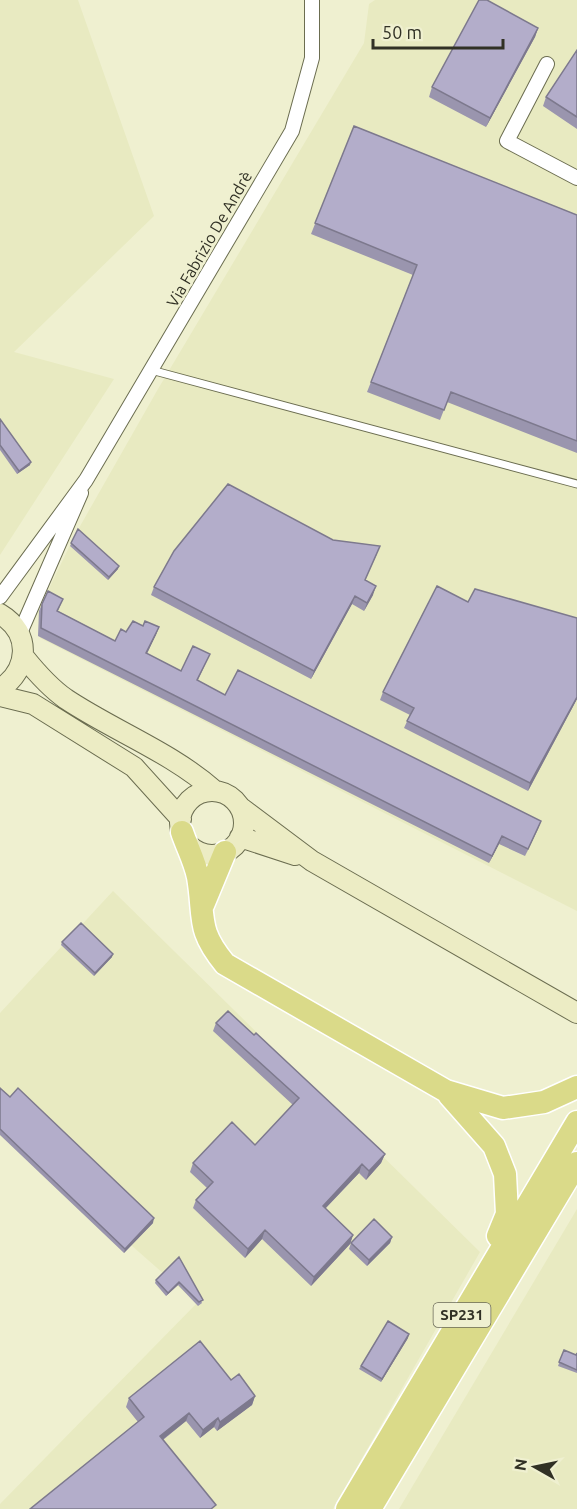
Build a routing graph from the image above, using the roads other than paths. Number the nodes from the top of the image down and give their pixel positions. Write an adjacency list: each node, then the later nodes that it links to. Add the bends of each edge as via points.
1 (312, 0): 4 (street, Via Fabrizio De Andrè, via 312,58 292,131)
2 (546, 64): 3 (street, via 507,141)
3 (577, 178)
4 (151, 370): 5 (street, Via Fabrizio De Andrè); 6 (lane)
5 (86, 480): 7 (street); 9 (street)
6 (577, 484)
7 (0, 597)
8 (0, 614): 9 (main road)
9 (20, 633): 10 (main road)
10 (24, 657): 11 (main road, via 12,681); 13 (main road, via 41,678 66,698 120,728)
11 (0, 689)
12 (0, 696): 15 (main road, via 33,704 134,767)
13 (214, 791): 14 (main road, via 225,793); 15 (main road, via 193,798 183,811)
14 (240, 807): 16 (main road, via 244,817); 17 (main road)
15 (182, 826): 16 (main road, via 195,849 204,853); 18 (main road, via 198,874)
16 (233, 845): 17 (main road); 18 (main road)
17 (312, 861): 19 (main road)
18 (202, 910): 21 (main road, via 203,929 210,946 225,964)
19 (576, 1013)
20 (577, 1088): 21 (main road, via 544,1102 503,1107)
21 (446, 1091): 24 (main road, via 494,1146 505,1174 507,1214)
22 (577, 1122): 24 (main road, SP231)
23 (577, 1163): 26 (main road, SP231)
24 (481, 1283): 25 (main road, SP231)
25 (347, 1509)
26 (370, 1509)

